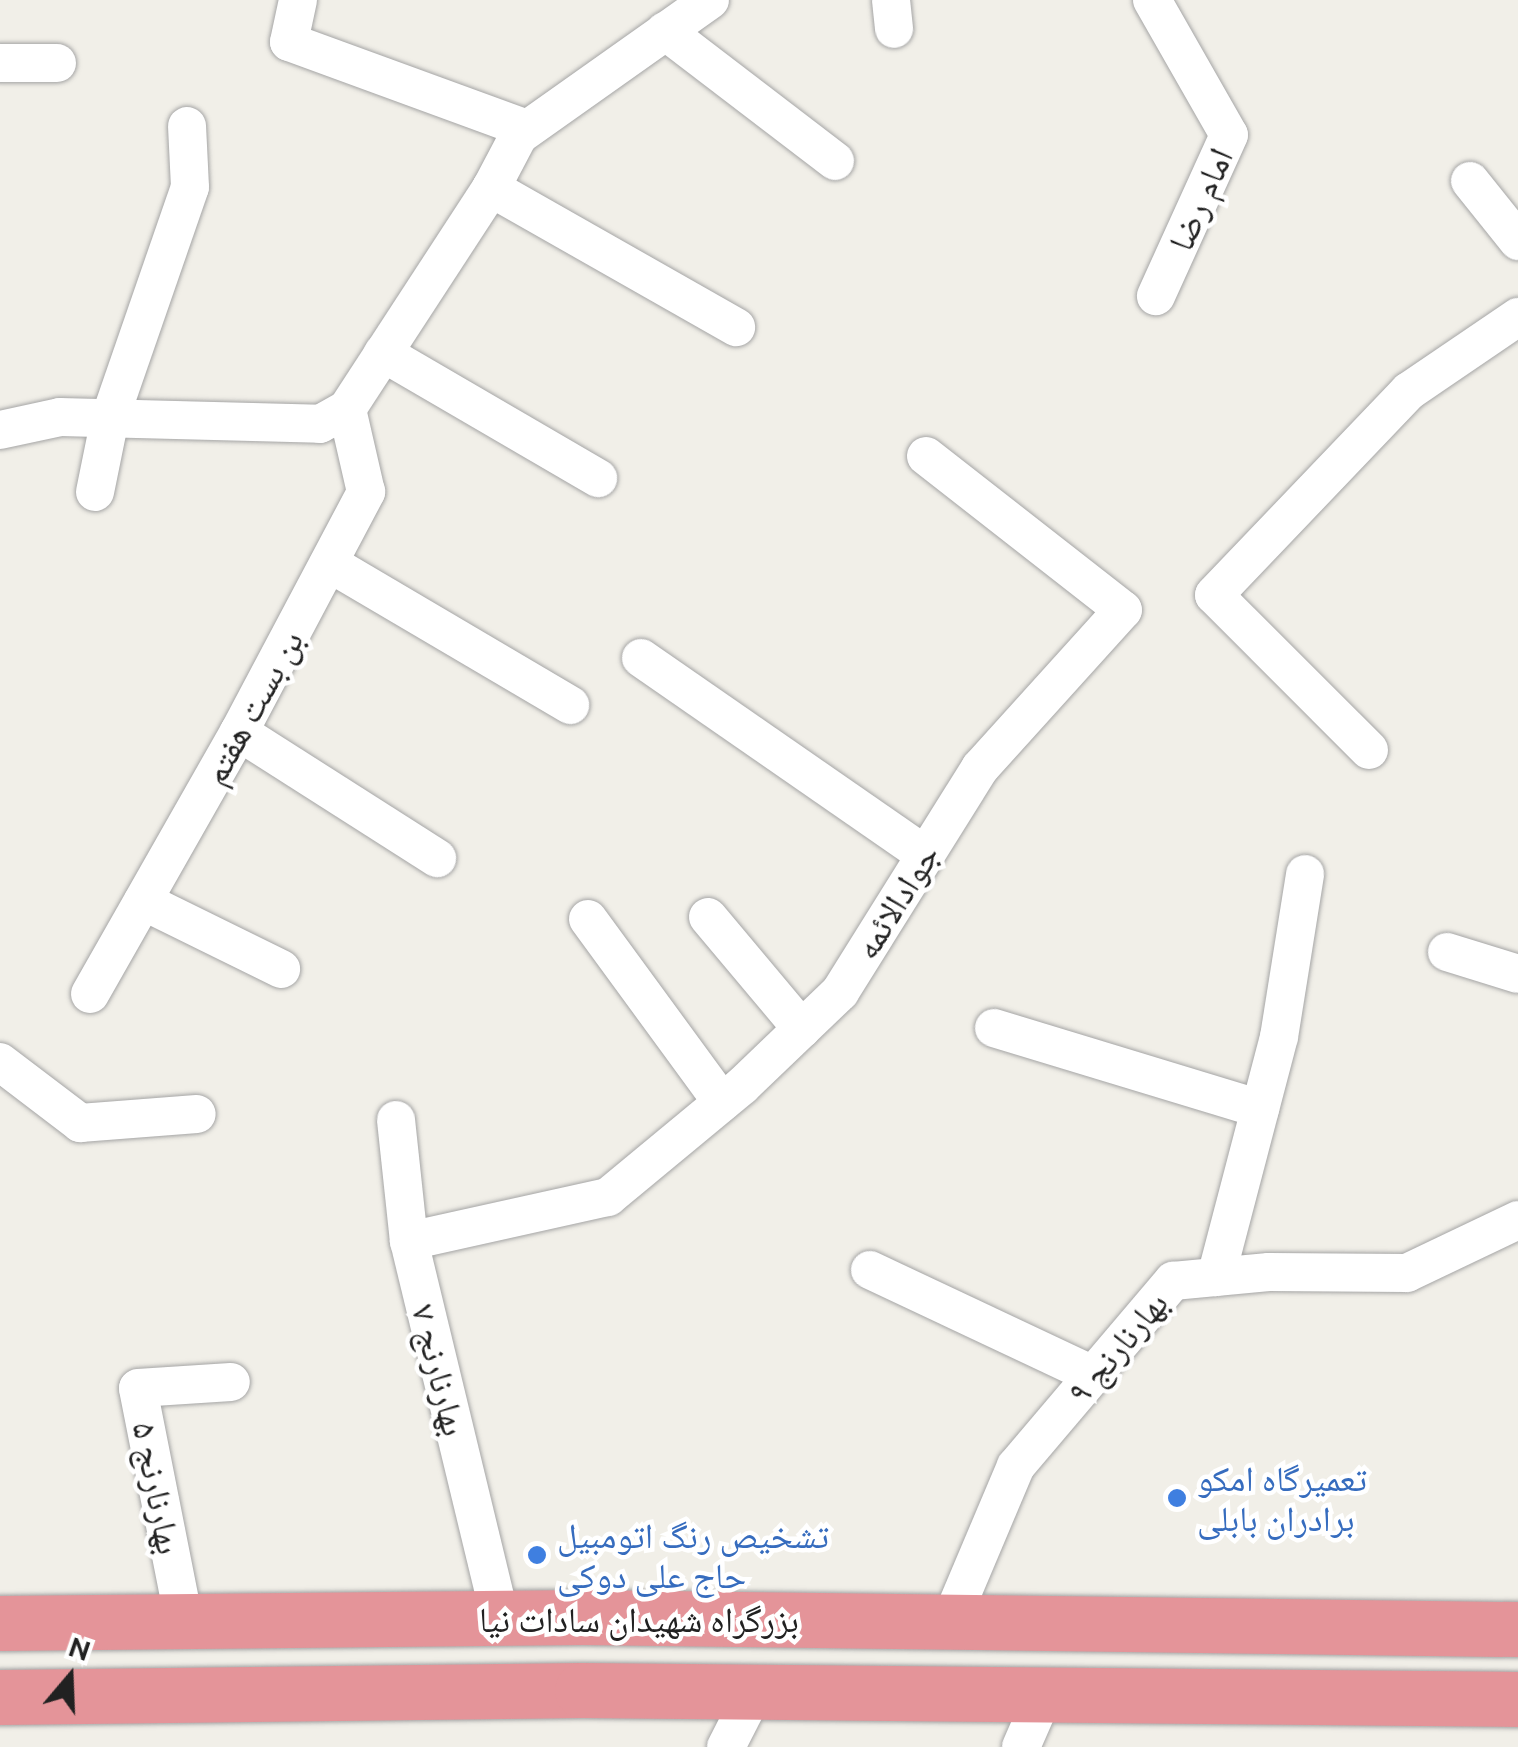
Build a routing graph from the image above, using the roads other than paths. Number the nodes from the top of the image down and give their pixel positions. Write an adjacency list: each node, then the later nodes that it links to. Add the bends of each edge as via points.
1 (298, 0): 8 (street, via 289,42)
2 (710, 0): 4 (street)
3 (1152, 0): 13 (street, امام رضا, via 1229,135)
4 (666, 31): 8 (street); 9 (street)
5 (0, 63): 6 (street)
6 (57, 63)
7 (187, 126): 18 (street, via 190,187)
8 (527, 129): 11 (street)
9 (836, 161)
10 (1470, 181): 12 (street)
11 (491, 188): 15 (street); 16 (street)
12 (1518, 241)
13 (1156, 296)
14 (1518, 316): 27 (street, via 1410,392 1214,594)
15 (736, 327)
16 (383, 353): 17 (street); 21 (street)
17 (347, 408): 18 (street, via 320,424); 23 (street, بن بست هفتم, via 366,492)
18 (110, 418): 19 (street, via 60,418); 22 (street)
19 (0, 430)
20 (926, 456): 28 (street, جوادالائمه, via 1124,610 980,768)
21 (598, 478)
22 (95, 492)
23 (330, 564): 25 (street); 26 (street, بن بست هفتم)
24 (642, 658): 28 (street)
25 (570, 705)
26 (240, 732): 29 (street); 31 (street, بن بست هفتم)
27 (1369, 750)
28 (926, 855): 38 (street, جوادالائمه, via 840,992)
29 (437, 858)
30 (1304, 874): 42 (street, via 1279,1037)
31 (143, 901): 35 (street); 37 (street, بن بست هفتم)
32 (708, 917): 38 (street)
33 (588, 918): 41 (street)
34 (1447, 952): 36 (street)
35 (281, 969)
36 (1518, 974)
37 (90, 994)
38 (802, 1028): 41 (street, جوادالائمه)
39 (994, 1028): 42 (street)
40 (0, 1062): 43 (street, via 80,1122)
41 (722, 1102): 46 (street, جوادالائمه, via 608,1198)
42 (1260, 1110): 48 (street)
43 (196, 1114)
44 (396, 1120): 46 (street, بهارنارنج ۷)
45 (1518, 1220): 48 (street, بهارنارنج ۹, via 1407,1273)
46 (409, 1241): 51 (street, بهارنارنج ۷)
47 (870, 1270): 49 (street)
48 (1216, 1277): 49 (street, بهارنارنج ۹, via 1173,1280)
49 (1093, 1375): 53 (street, بهارنارنج ۹, via 1016,1466)
50 (231, 1382): 52 (street, بهارنارنج ۵, via 138,1388)
51 (500, 1618): 52 (highway, بزرگراه شهیدان سادات نیا); 53 (highway, بزرگراه شهیدان سادات نیا)
52 (184, 1621): 54 (highway, بزرگراه شهیدان سادات نیا)
53 (950, 1622): 55 (highway, بزرگراه شهیدان سادات نیا)
54 (0, 1623)
55 (1518, 1629)
56 (754, 1692): 57 (highway, بزرگراه شهیدان سادات نیا); 58 (highway, بزرگراه شهیدان سادات نیا); 60 (street)
57 (1044, 1694): 59 (highway, بزرگراه شهیدان سادات نیا); 61 (street)
58 (0, 1697)
59 (1518, 1699)
60 (726, 1747)
61 (1021, 1747)

